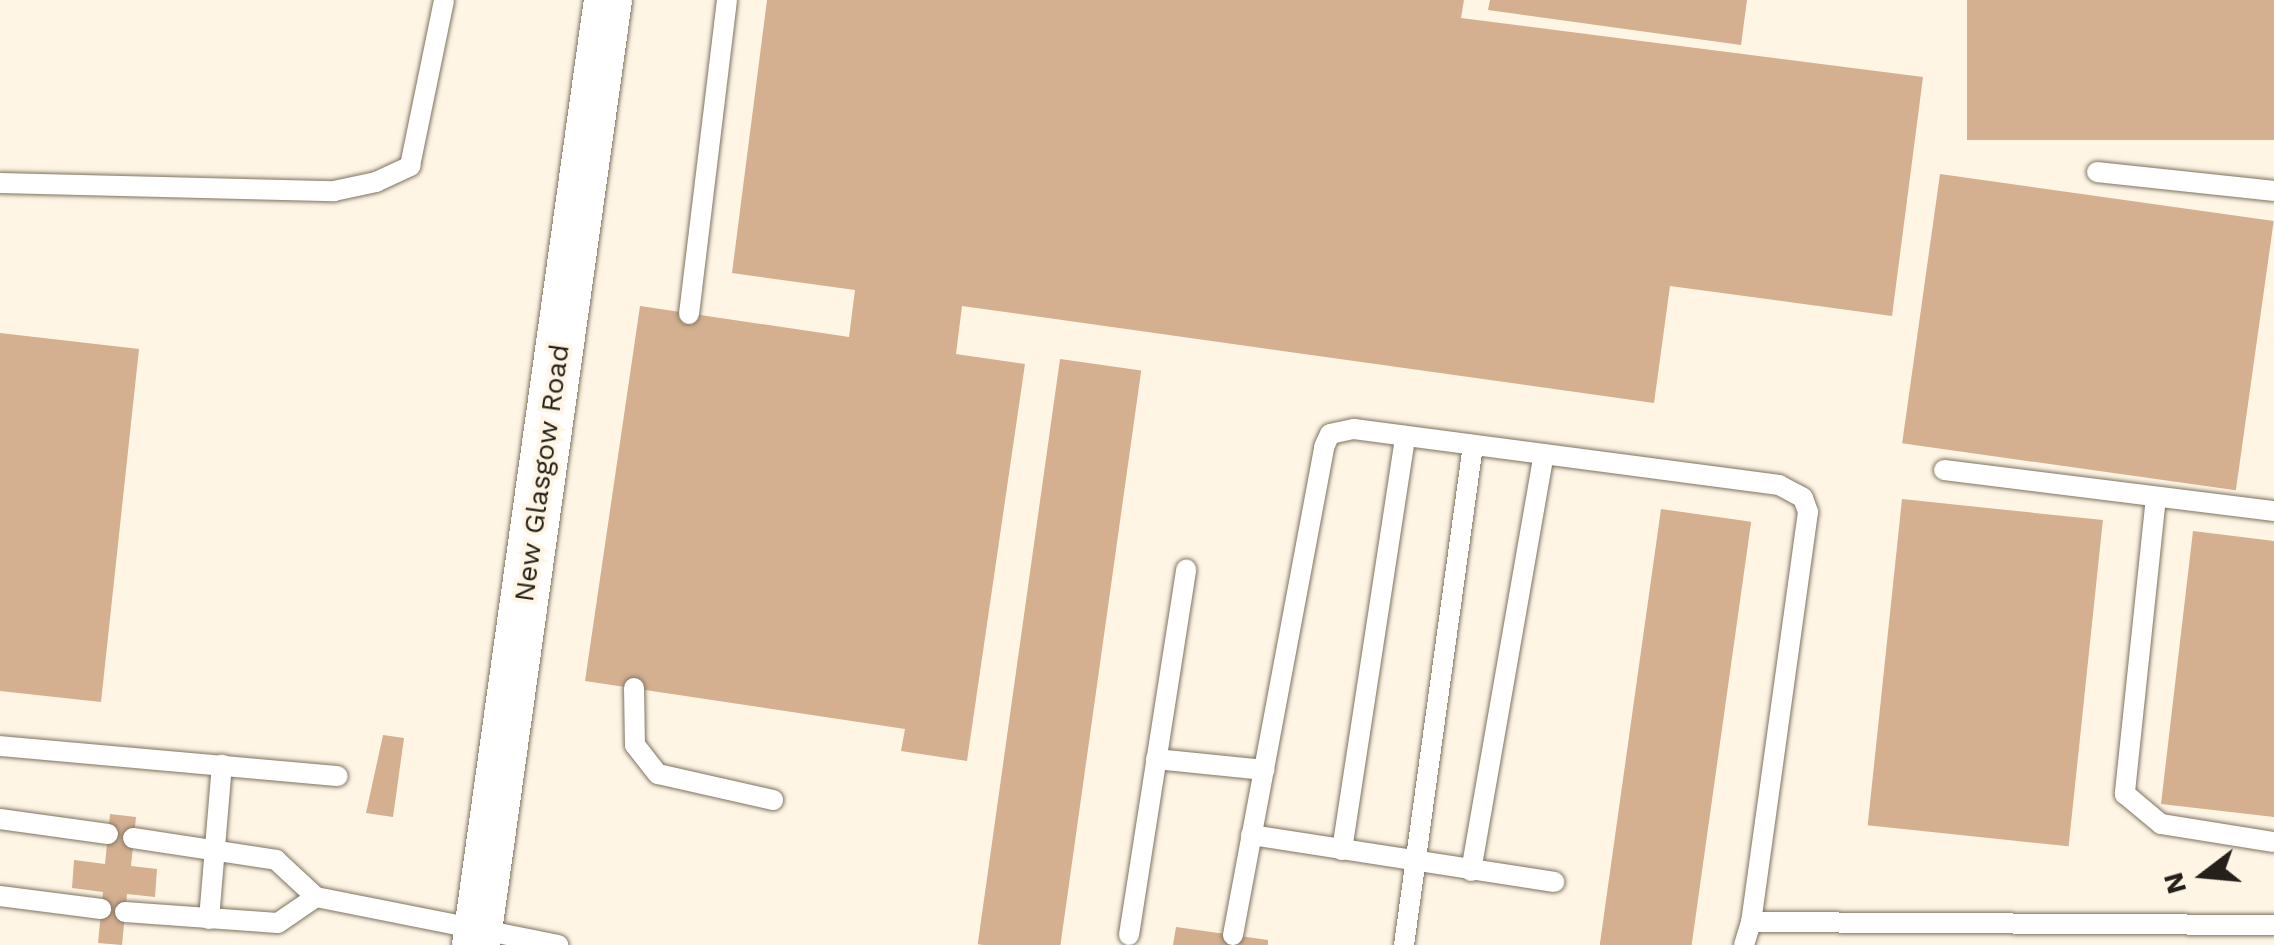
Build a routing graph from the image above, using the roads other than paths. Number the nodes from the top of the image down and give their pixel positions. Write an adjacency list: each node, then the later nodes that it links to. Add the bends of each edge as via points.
1 (444, 0): 5 (lane, via 410,166 376,182 334,191)
2 (608, 0): 41 (street, New Glasgow Road)
3 (727, 0): 7 (lane)
4 (2096, 172): 6 (lane)
5 (0, 183)
6 (2274, 191)
7 (689, 314)
8 (1405, 436): 9 (lane); 19 (lane, via 1338,430 1324,447); 28 (lane)
9 (1474, 445): 10 (lane); 29 (lane)
10 (1544, 454): 30 (lane); 37 (lane, via 1779,485 1802,498 1808,512)
11 (1944, 470): 12 (lane)
12 (2156, 496): 13 (lane); 26 (lane, via 2125,794 2161,824)
13 (2274, 511)
14 (1186, 569): 17 (lane)
15 (634, 688): 21 (lane, via 635,745 658,774)
16 (0, 746): 18 (lane)
17 (1156, 759): 19 (lane); 39 (lane)
18 (222, 765): 20 (lane); 27 (lane)
19 (1264, 770): 24 (lane)
20 (338, 776)
21 (774, 800)
22 (0, 819): 23 (lane)
23 (108, 834)
24 (1251, 835): 28 (lane); 40 (lane)
25 (134, 838): 27 (lane)
26 (2274, 842)
27 (215, 850): 33 (lane, via 276,860); 36 (lane)
28 (1342, 850): 29 (lane)
29 (1409, 862): 30 (lane); 43 (lane)
30 (1472, 871): 31 (lane)
31 (1554, 882)
32 (0, 896): 34 (lane)
33 (316, 896): 36 (lane, via 278,923); 41 (lane)
34 (101, 909)
35 (126, 912): 36 (lane)
36 (208, 919)
37 (1750, 922): 38 (lane); 44 (lane)
38 (2274, 924)
39 (1129, 935)
40 (1233, 935)
41 (477, 937): 42 (lane)
42 (558, 945)
43 (1404, 945)
44 (1744, 945)

